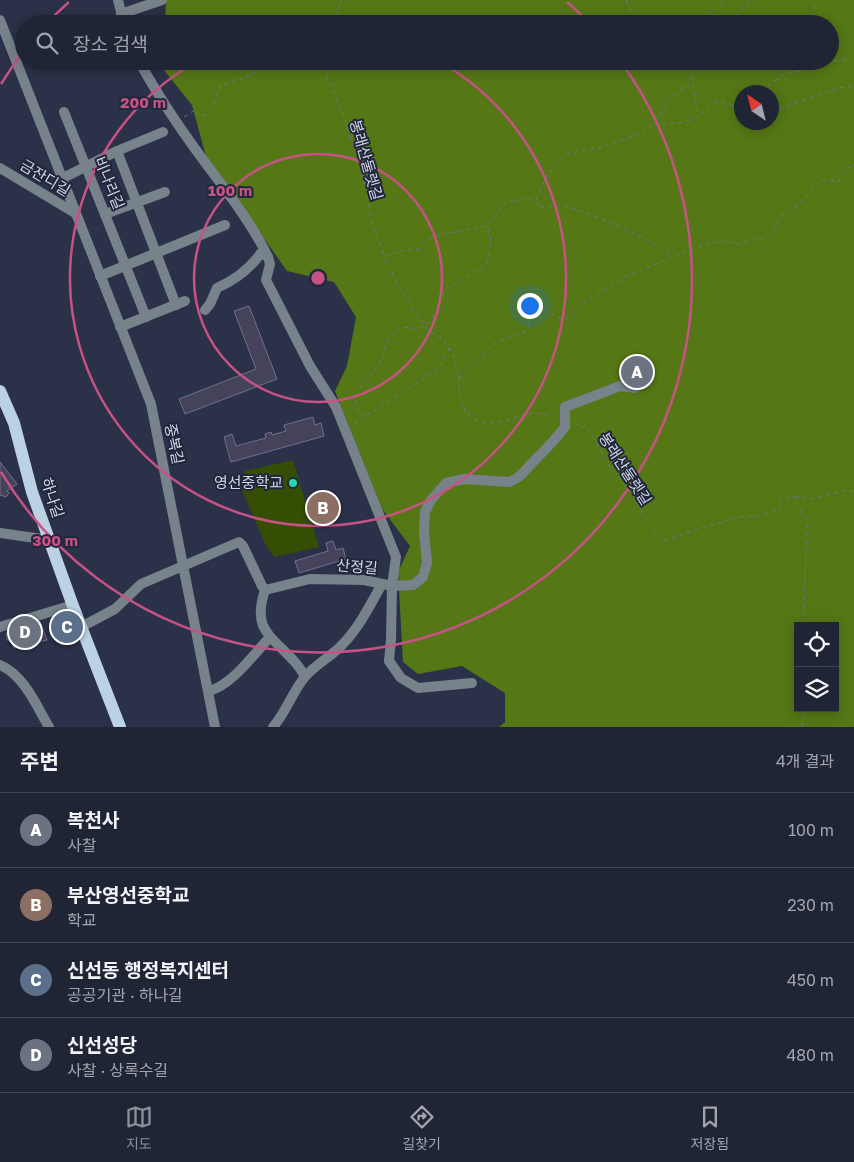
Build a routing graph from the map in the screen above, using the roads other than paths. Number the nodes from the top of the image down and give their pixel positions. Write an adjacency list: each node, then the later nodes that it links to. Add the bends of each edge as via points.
1 (118, 0): 3 (street)
2 (162, 0): 4 (street)
3 (121, 15)
4 (130, 15)
5 (0, 20): 6 (street, 중복길)
6 (15, 59)
7 (19, 70): 14 (street, 중복길)
8 (145, 70): 21 (street, via 202,159 257,235)
9 (64, 112): 12 (street, 비나리길)
10 (163, 132): 11 (street)
11 (117, 151): 12 (street); 16 (street, 비나리길)
12 (86, 167): 14 (street); 18 (street, 비나리길)
13 (0, 168): 17 (street, 금잔디길)
14 (61, 179): 17 (street, 중복길)
15 (165, 192): 16 (street)
16 (137, 203): 18 (street); 20 (street, 비나리길)
17 (74, 212): 23 (street, 중복길)
18 (105, 214): 22 (street, 비나리길)
19 (225, 225): 20 (street)
20 (157, 253): 22 (street); 25 (street, 비나리길, via 180,303)
21 (268, 257): 24 (street, via 260,254 252,266 234,281 217,288); 32 (street, via 270,264 266,280 310,366 336,407 396,557)
22 (126, 266): 23 (street); 25 (street, 비나리길)
23 (100, 276): 26 (street, 중복길)
24 (205, 310)
25 (146, 317): 26 (street)
26 (120, 327): 31 (street, 중복길, via 151,404)
27 (634, 388): 32 (street, via 620,386 565,407 565,427 522,476 509,482 464,479 446,483 430,500 425,512 428,552 423,577 412,585)
28 (0, 392): 30 (main road, 하나길, via 14,423 32,492)
29 (0, 533): 30 (street)
30 (49, 540): 34 (main road, 하나길)
31 (184, 565): 33 (street, via 240,542); 36 (street, via 141,584 115,609); 41 (street, 중복길)
32 (387, 585): 33 (street, 산정길, via 364,580 310,579); 39 (street, via 352,636); 40 (street, 산정길, via 391,640 389,661 401,678 418,688)
33 (266, 590): 37 (street, via 261,618)
34 (73, 605): 35 (street); 36 (main road, 하나길)
35 (0, 627)
36 (81, 627): 43 (main road, 하나길)
37 (270, 637): 39 (street); 41 (street, via 230,680)
38 (0, 666): 42 (street, via 10,670 21,682)
39 (305, 676): 45 (street)
40 (472, 683)
41 (208, 691): 44 (street, 중복길)
42 (49, 727)
43 (120, 727)
44 (216, 727)
45 (273, 727)

